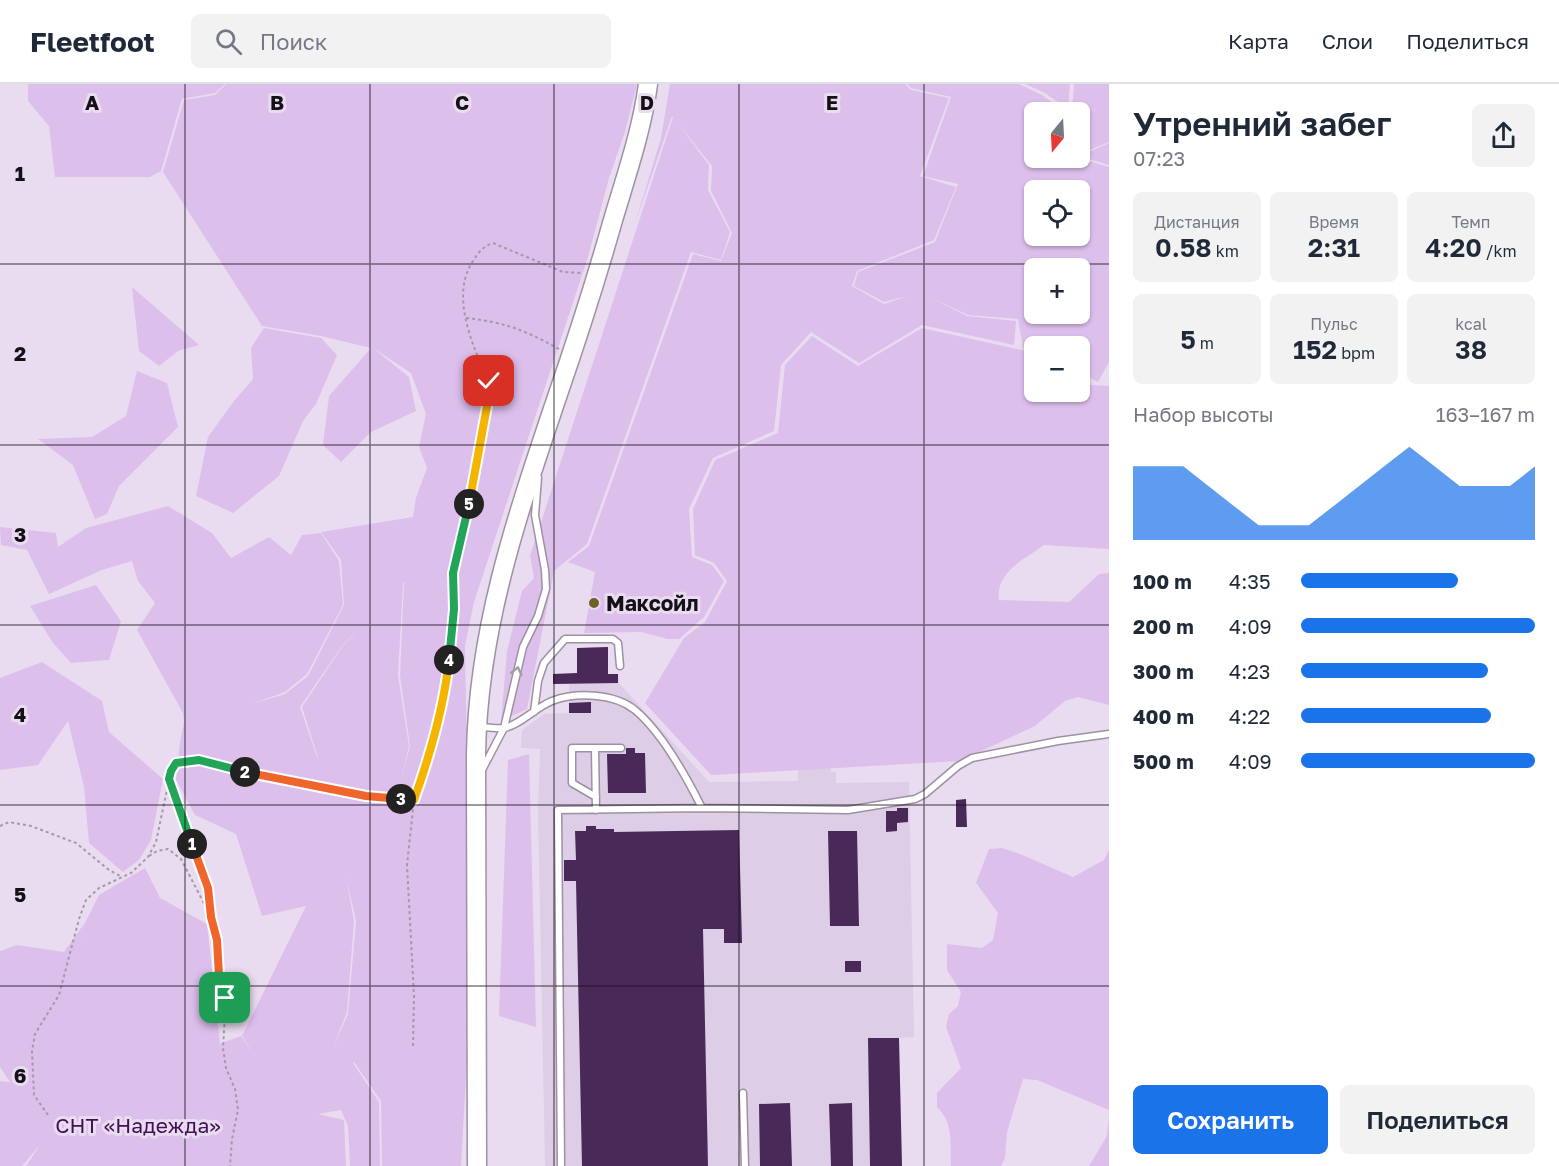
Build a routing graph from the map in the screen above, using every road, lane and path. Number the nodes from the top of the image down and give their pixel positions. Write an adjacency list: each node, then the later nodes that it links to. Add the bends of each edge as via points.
1 (648, 84): 2 (main road)
2 (597, 273): 3 (path, via 562,272 493,243 482,247 462,283); 4 (main road)
3 (466, 318): 4 (path, via 530,333); 16 (path, via 490,390 477,472 453,573 454,609 446,688)
4 (571, 356): 5 (main road)
5 (544, 436): 8 (main road, via 510,537 497,590 485,649); 9 (lane, one-way to 5, via 523,647 546,589 535,515)
6 (620, 666): 7 (lane, via 618,643 613,639 565,639 544,663)
7 (534, 712): 9 (lane); 17 (lane, via 569,696 602,697 634,709 686,776)
8 (477, 726): 9 (lane); 14 (main road)
9 (504, 728): 14 (lane)
10 (1109, 735): 17 (lane, via 972,758 925,794 909,800 848,810)
11 (595, 748): 12 (lane); 15 (lane); 15 (lane, via 572,748 572,783)
12 (621, 748)
13 (169, 779): 16 (path, via 176,763 199,760 366,796); 20 (path, via 156,842); 22 (path, via 208,888)
14 (476, 781): 27 (main road)
15 (596, 797): 18 (lane)
16 (414, 800): 23 (path, via 407,864)
17 (702, 808): 18 (lane)
18 (596, 810): 28 (lane, via 558,810)
19 (0, 826): 21 (path, via 9,822 31,826 76,843)
20 (148, 857): 21 (path); 22 (path, via 168,849 181,859)
21 (122, 877): 25 (path, via 99,888 86,900 59,995 35,1034 34,1095)
22 (211, 917): 26 (path, via 225,998 223,1047 238,1110)
23 (413, 1046)
24 (743, 1093): 29 (lane)
25 (48, 1115)
26 (230, 1166)
27 (477, 1166)
28 (561, 1166)
29 (744, 1166)

